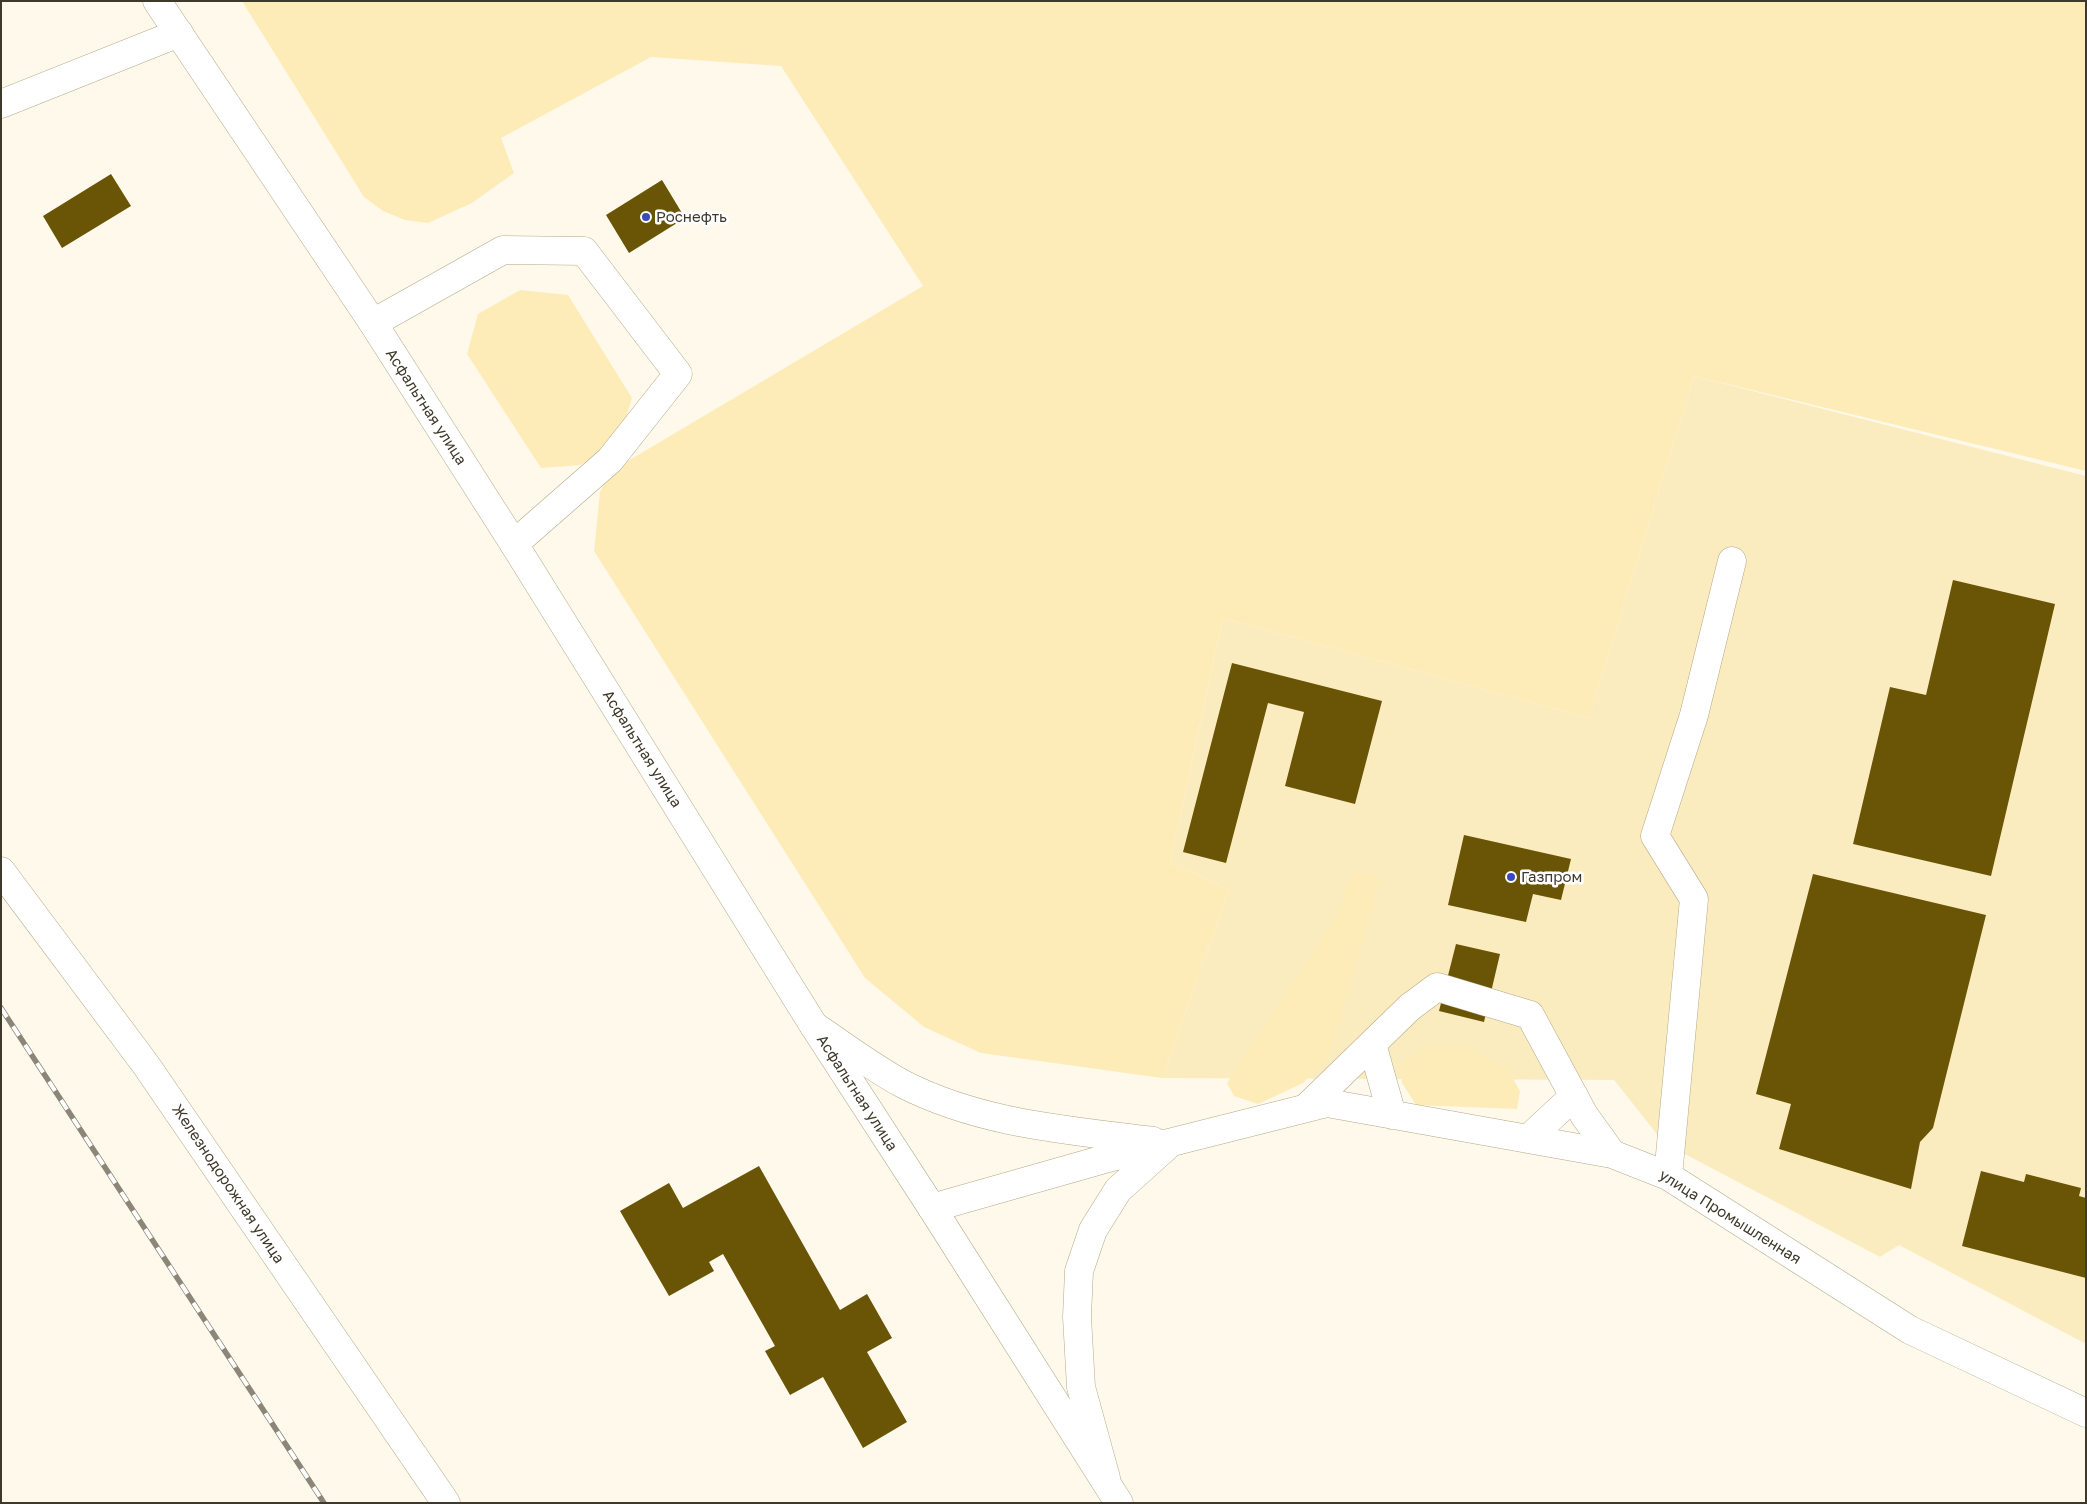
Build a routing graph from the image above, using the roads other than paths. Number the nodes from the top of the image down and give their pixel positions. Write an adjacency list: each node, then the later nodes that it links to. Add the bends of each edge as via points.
1 (157, 1): 2 (street, Асфальтная улица)
2 (179, 34): 3 (street); 4 (street, Асфальтная улица)
3 (1, 104)
4 (373, 323): 5 (street, Асфальтная улица); 5 (street, via 503,250 584,251 678,374 610,460)
5 (514, 544): 8 (street, Асфальтная улица)
6 (1732, 561): 16 (street, via 1694,715 1655,836 1694,899)
7 (1, 871): 20 (street, Железнодорожная улица, via 146,1065)
8 (814, 1026): 14 (street, via 902,1083 947,1103 1051,1129); 17 (street, Асфальтная улица)
9 (1372, 1044): 10 (street, via 1410,1007 1437,988 1530,1015); 11 (street); 12 (street)
10 (1574, 1096): 13 (street); 15 (street)
11 (1306, 1108): 12 (street, улица Промышленная, via 1327,1103); 14 (street, улица Промышленная)
12 (1392, 1114): 13 (street, улица Промышленная)
13 (1528, 1139): 15 (street, улица Промышленная)
14 (1170, 1143): 17 (street, улица Промышленная); 19 (street, via 1118,1190 1093,1230 1079,1270 1077,1317 1082,1387)
15 (1612, 1154): 16 (street, улица Промышленная)
16 (1668, 1176): 18 (street, улица Промышленная, via 1910,1330)
17 (932, 1208): 19 (street, Асфальтная улица)
18 (2086, 1413)
19 (1114, 1495)
20 (446, 1503)

